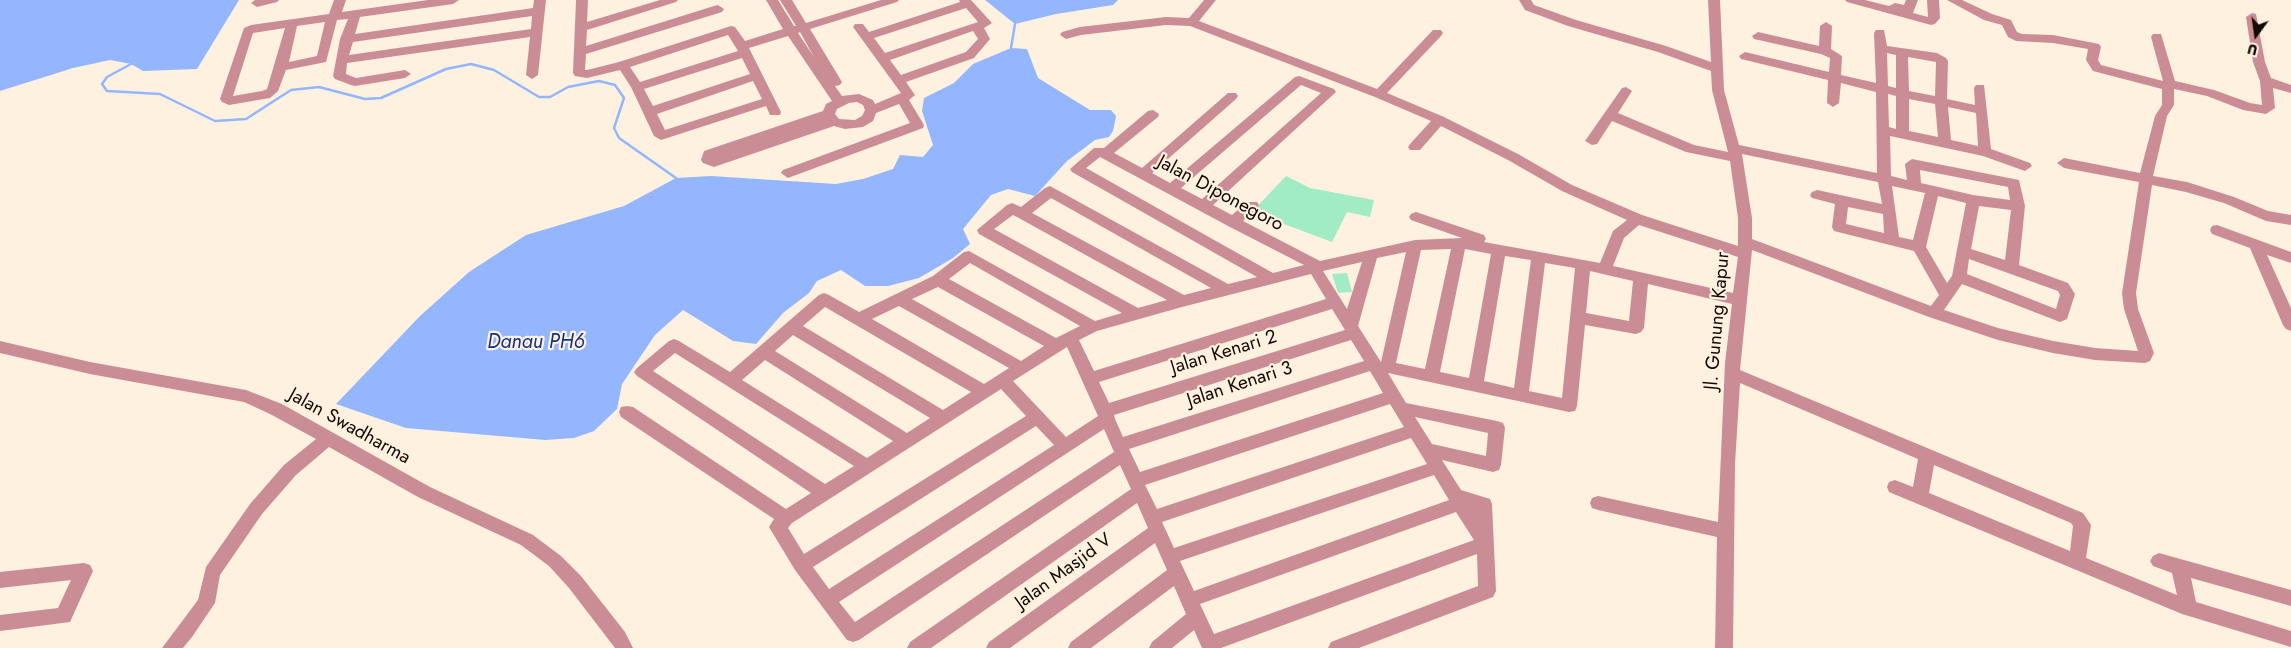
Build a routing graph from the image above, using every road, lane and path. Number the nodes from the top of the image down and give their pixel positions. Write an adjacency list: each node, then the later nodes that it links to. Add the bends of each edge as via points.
1 (273, 0): 19 (street)
2 (340, 0): 24 (street)
3 (453, 0): 22 (street)
4 (597, 0): 17 (street)
5 (672, 0): 29 (street)
6 (772, 0): 33 (street)
7 (786, 0): 30 (street)
8 (893, 0): 30 (street)
9 (1210, 0): 25 (street)
10 (1525, 0): 53 (street, via 1529,7 1563,20)
11 (1714, 0): 53 (street, Jl. Gunung Kapur)
12 (1851, 0): 15 (street, via 1931,20 1934,18)
13 (1870, 0): 14 (street, via 1909,10)
14 (1912, 0)
15 (1933, 0)
16 (1953, 0): 40 (street, via 2007,23 2012,34)
17 (582, 2): 29 (street)
18 (967, 2): 28 (street, via 986,23); 49 (street, via 862,32)
19 (256, 3)
20 (716, 4): 31 (street); 44 (street)
21 (540, 5): 32 (street); 39 (street)
22 (355, 14): 24 (street); 39 (street)
23 (2252, 16): 59 (street, via 2259,62)
24 (333, 17): 26 (street); 50 (street)
25 (1192, 22): 36 (street, via 1157,22); 67 (street)
26 (292, 24): 52 (street); 52 (street, via 248,31 226,99 269,93)
27 (1826, 26): 43 (street)
28 (978, 27): 49 (street); 58 (street, via 984,39 970,55)
29 (581, 28): 44 (street)
30 (805, 28): 33 (street); 70 (street)
31 (731, 30): 42 (street); 51 (street)
32 (538, 32): 48 (street); 55 (street)
33 (791, 32): 42 (street); 70 (street)
34 (1437, 33): 67 (street)
35 (1880, 33): 41 (street)
36 (1066, 35)
37 (1758, 36): 43 (street)
38 (2157, 37): 60 (street)
39 (346, 39): 48 (street)
40 (2030, 39): 46 (street); 60 (street, via 2061,40 2094,47 2092,60 2097,68)
41 (1879, 48): 45 (street); 63 (street)
42 (743, 50): 56 (street); 61 (street)
43 (1824, 51): 57 (street, via 1836,54)
44 (580, 52): 51 (street, via 579,72 582,74)
45 (1902, 52): 66 (street); 71 (street, via 1940,58)
46 (2033, 52)
47 (1745, 56): 57 (street)
48 (342, 58): 50 (street); 54 (street, via 339,76 350,81)
49 (883, 58): 58 (street)
50 (322, 59): 52 (street)
51 (622, 65): 61 (street)
52 (281, 67)
53 (1718, 69): 86 (street, Jl. Gunung Kapur, via 1718,90)
54 (405, 74)
55 (532, 74)
56 (756, 76): 75 (street); 75 (street, via 772,106 664,136 659,134)
57 (1836, 78): 63 (street); 72 (street)
58 (899, 80): 69 (street, via 909,95)
59 (2266, 80): 60 (street, via 2269,101 2266,110 2210,93); 64 (street)
60 (2169, 86): 92 (street, via 2168,105 2161,116)
61 (637, 88): 75 (street)
62 (1980, 88): 74 (street)
63 (1882, 89): 66 (street); 80 (street)
64 (2291, 89)
65 (1626, 91): 77 (street)
66 (1902, 93): 71 (street); 81 (street)
67 (1379, 94): 79 (street)
68 (1232, 96): 91 (street)
69 (902, 98): 73 (street); 90 (street, via 918,125)
70 (843, 100): 73 (street, via 859,98 868,102); 78 (street, via 831,107)
71 (1941, 101): 74 (street); 83 (street)
72 (1833, 103)
73 (871, 110): 78 (street, via 868,118 858,124 845,126)
74 (1981, 110): 85 (street)
75 (649, 112)
76 (1153, 114): 87 (street)
77 (1611, 115): 82 (street); 86 (street, via 1691,149)
78 (831, 118): 78 (street, via 714,162 708,160 709,154)
79 (1439, 120): 84 (street); 106 (street, via 1567,188)
80 (1883, 130): 81 (street); 93 (street)
81 (1904, 134): 83 (street)
82 (1592, 141)
83 (1945, 144): 85 (street)
84 (1415, 146)
85 (1985, 152): 89 (street)
86 (1734, 153): 93 (street); 115 (street, Jl. Gunung Kapur, via 1745,218)
87 (1104, 154): 91 (street, Jalan Diponegoro); 128 (street, via 1099,151 1077,170)
88 (2064, 163): 92 (street)
89 (2025, 166)
90 (788, 173)
91 (1143, 174): 95 (street, Jalan Diponegoro)
92 (2146, 178): 107 (street, via 2204,192 2266,216); 136 (street, via 2129,293 2145,357 2053,347 1998,334)
93 (1884, 180): 94 (street); 103 (street)
94 (1915, 186): 96 (street); 102 (street, via 1912,164 2014,183)
95 (1171, 189): 101 (street, Jalan Diponegoro); 101 (street, via 1299,80 1330,92)
96 (1932, 191): 99 (street); 114 (street)
97 (1817, 194): 98 (street)
98 (1842, 200): 103 (street); 110 (street, via 1839,227)
99 (1973, 200): 102 (street); 117 (street)
100 (1252, 205): 108 (street)
101 (1203, 206): 108 (street, Jalan Diponegoro)
102 (2018, 206): 125 (street)
103 (1890, 211): 110 (street)
104 (1022, 214): 130 (street, via 1050,191); 134 (street); 137 (street, via 1012,208 984,230)
105 (1416, 217): 119 (street)
106 (1637, 219): 115 (street); 124 (street, via 1618,235)
107 (2291, 220)
108 (1233, 222): 123 (street, Jalan Diponegoro)
109 (2217, 230): 113 (street)
110 (1892, 240): 114 (street)
111 (1459, 243): 112 (street); 116 (street); 150 (street)
112 (1415, 245): 118 (street); 147 (street)
113 (2256, 245): 121 (street); 140 (street)
114 (1919, 247): 131 (street)
115 (1745, 248): 133 (street, Jl. Gunung Kapur); 136 (street)
116 (1499, 250): 119 (street); 154 (street)
117 (1965, 252): 125 (street); 127 (street)
118 (1371, 254): 123 (street); 143 (street)
119 (1520, 254): 120 (street)
120 (1539, 257): 122 (street); 156 (street)
121 (2291, 258)
122 (1583, 264): 124 (street); 138 (street)
123 (1316, 268): 128 (street); 135 (street)
124 (1605, 268): 126 (street)
125 (2011, 268): 127 (street, via 2066,289 2068,297 2062,315)
126 (1641, 276): 133 (street); 138 (street, via 1636,328)
127 (1959, 277): 131 (street)
128 (1272, 279): 130 (street)
129 (938, 280): 132 (street); 142 (street, via 969,256); 144 (street)
130 (1228, 290): 134 (street)
131 (1946, 294): 136 (street)
132 (899, 299): 139 (street); 148 (street)
133 (1740, 300): 149 (street, Jl. Gunung Kapur)
134 (1182, 301): 137 (street)
135 (1335, 302): 143 (street); 151 (street)
136 (1934, 313)
137 (1136, 314): 142 (street)
138 (1579, 318): 156 (street, via 1570,406)
139 (858, 319): 141 (street, via 824,299); 155 (street)
140 (2291, 323)
141 (792, 327): 146 (street); 161 (street)
142 (1093, 327): 144 (street)
143 (1352, 329): 147 (street); 159 (street, Jalan Kenari 2)
144 (1062, 341): 148 (street); 151 (street)
145 (0, 347): 163 (street, Jalan Swadharma, via 100,370 246,396 276,409)
146 (764, 352): 152 (street); 164 (street)
147 (1379, 367): 150 (street); 157 (street); 166 (street, Jalan Kenari 3)
148 (1021, 368): 153 (street)
149 (1733, 374): 168 (street); 179 (street, Jl. Gunung Kapur)
150 (1430, 376): 154 (street)
151 (1089, 379): 159 (street)
152 (732, 380): 169 (street); 173 (street, via 674,345 642,372)
153 (1002, 380): 155 (street); 160 (street)
154 (1475, 386): 156 (street)
155 (983, 391): 161 (street)
156 (1521, 396)
157 (1397, 402): 162 (street); 167 (street, via 1497,428 1493,465); 171 (street)
158 (627, 412): 177 (street)
159 (1106, 415): 165 (street, Jalan Kenari 2); 166 (street)
160 (1038, 417): 165 (street); 184 (street)
161 (944, 418): 164 (street)
162 (1415, 430): 167 (street); 178 (street, Jalan Masjid V)
163 (327, 439): 196 (street, via 290,470 256,508 212,573 207,600); 197 (street, Jalan Swadharma, via 424,492 527,540 555,561 575,582)
164 (908, 442): 169 (street)
165 (1066, 446): 189 (street, Jalan Kenari 2)
166 (1121, 449): 171 (street); 189 (street, Jalan Kenari 3, via 853,634)
167 (1427, 450): 170 (street)
168 (1927, 456): 174 (street); 182 (street, via 2077,518 2082,525)
169 (869, 467): 173 (street)
170 (1438, 467): 175 (street); 181 (street)
171 (1138, 487): 178 (street); 198 (street)
172 (1896, 487): 174 (street)
173 (825, 493): 177 (street)
174 (1920, 496): 182 (street)
175 (1458, 499): 180 (street, via 1484,504); 190 (street)
176 (1598, 503): 179 (street)
177 (786, 518): 184 (street, via 778,527)
178 (1155, 525): 181 (street); 199 (street, Jalan Masjid V)
179 (1725, 531): 203 (street, Jl. Gunung Kapur)
180 (1485, 543): 194 (street, via 1486,591); 195 (street)
181 (1170, 557): 186 (street)
182 (2078, 561): 191 (street)
183 (2159, 561): 185 (street)
184 (801, 565): 189 (street)
185 (2180, 567): 188 (street); 191 (street)
186 (1177, 573): 190 (street); 200 (street)
187 (0, 580): 192 (street, via 84,571 64,616)
188 (2291, 598)
189 (826, 600)
190 (1193, 608): 195 (street); 201 (street)
191 (2188, 608): 193 (street)
192 (0, 623)
193 (2291, 639)
194 (1367, 642): 202 (street)
195 (1210, 646)
196 (171, 648)
197 (624, 648)
198 (916, 648)
199 (995, 648)
200 (1077, 648)
201 (1158, 648)
202 (1337, 648)
203 (1724, 648)

